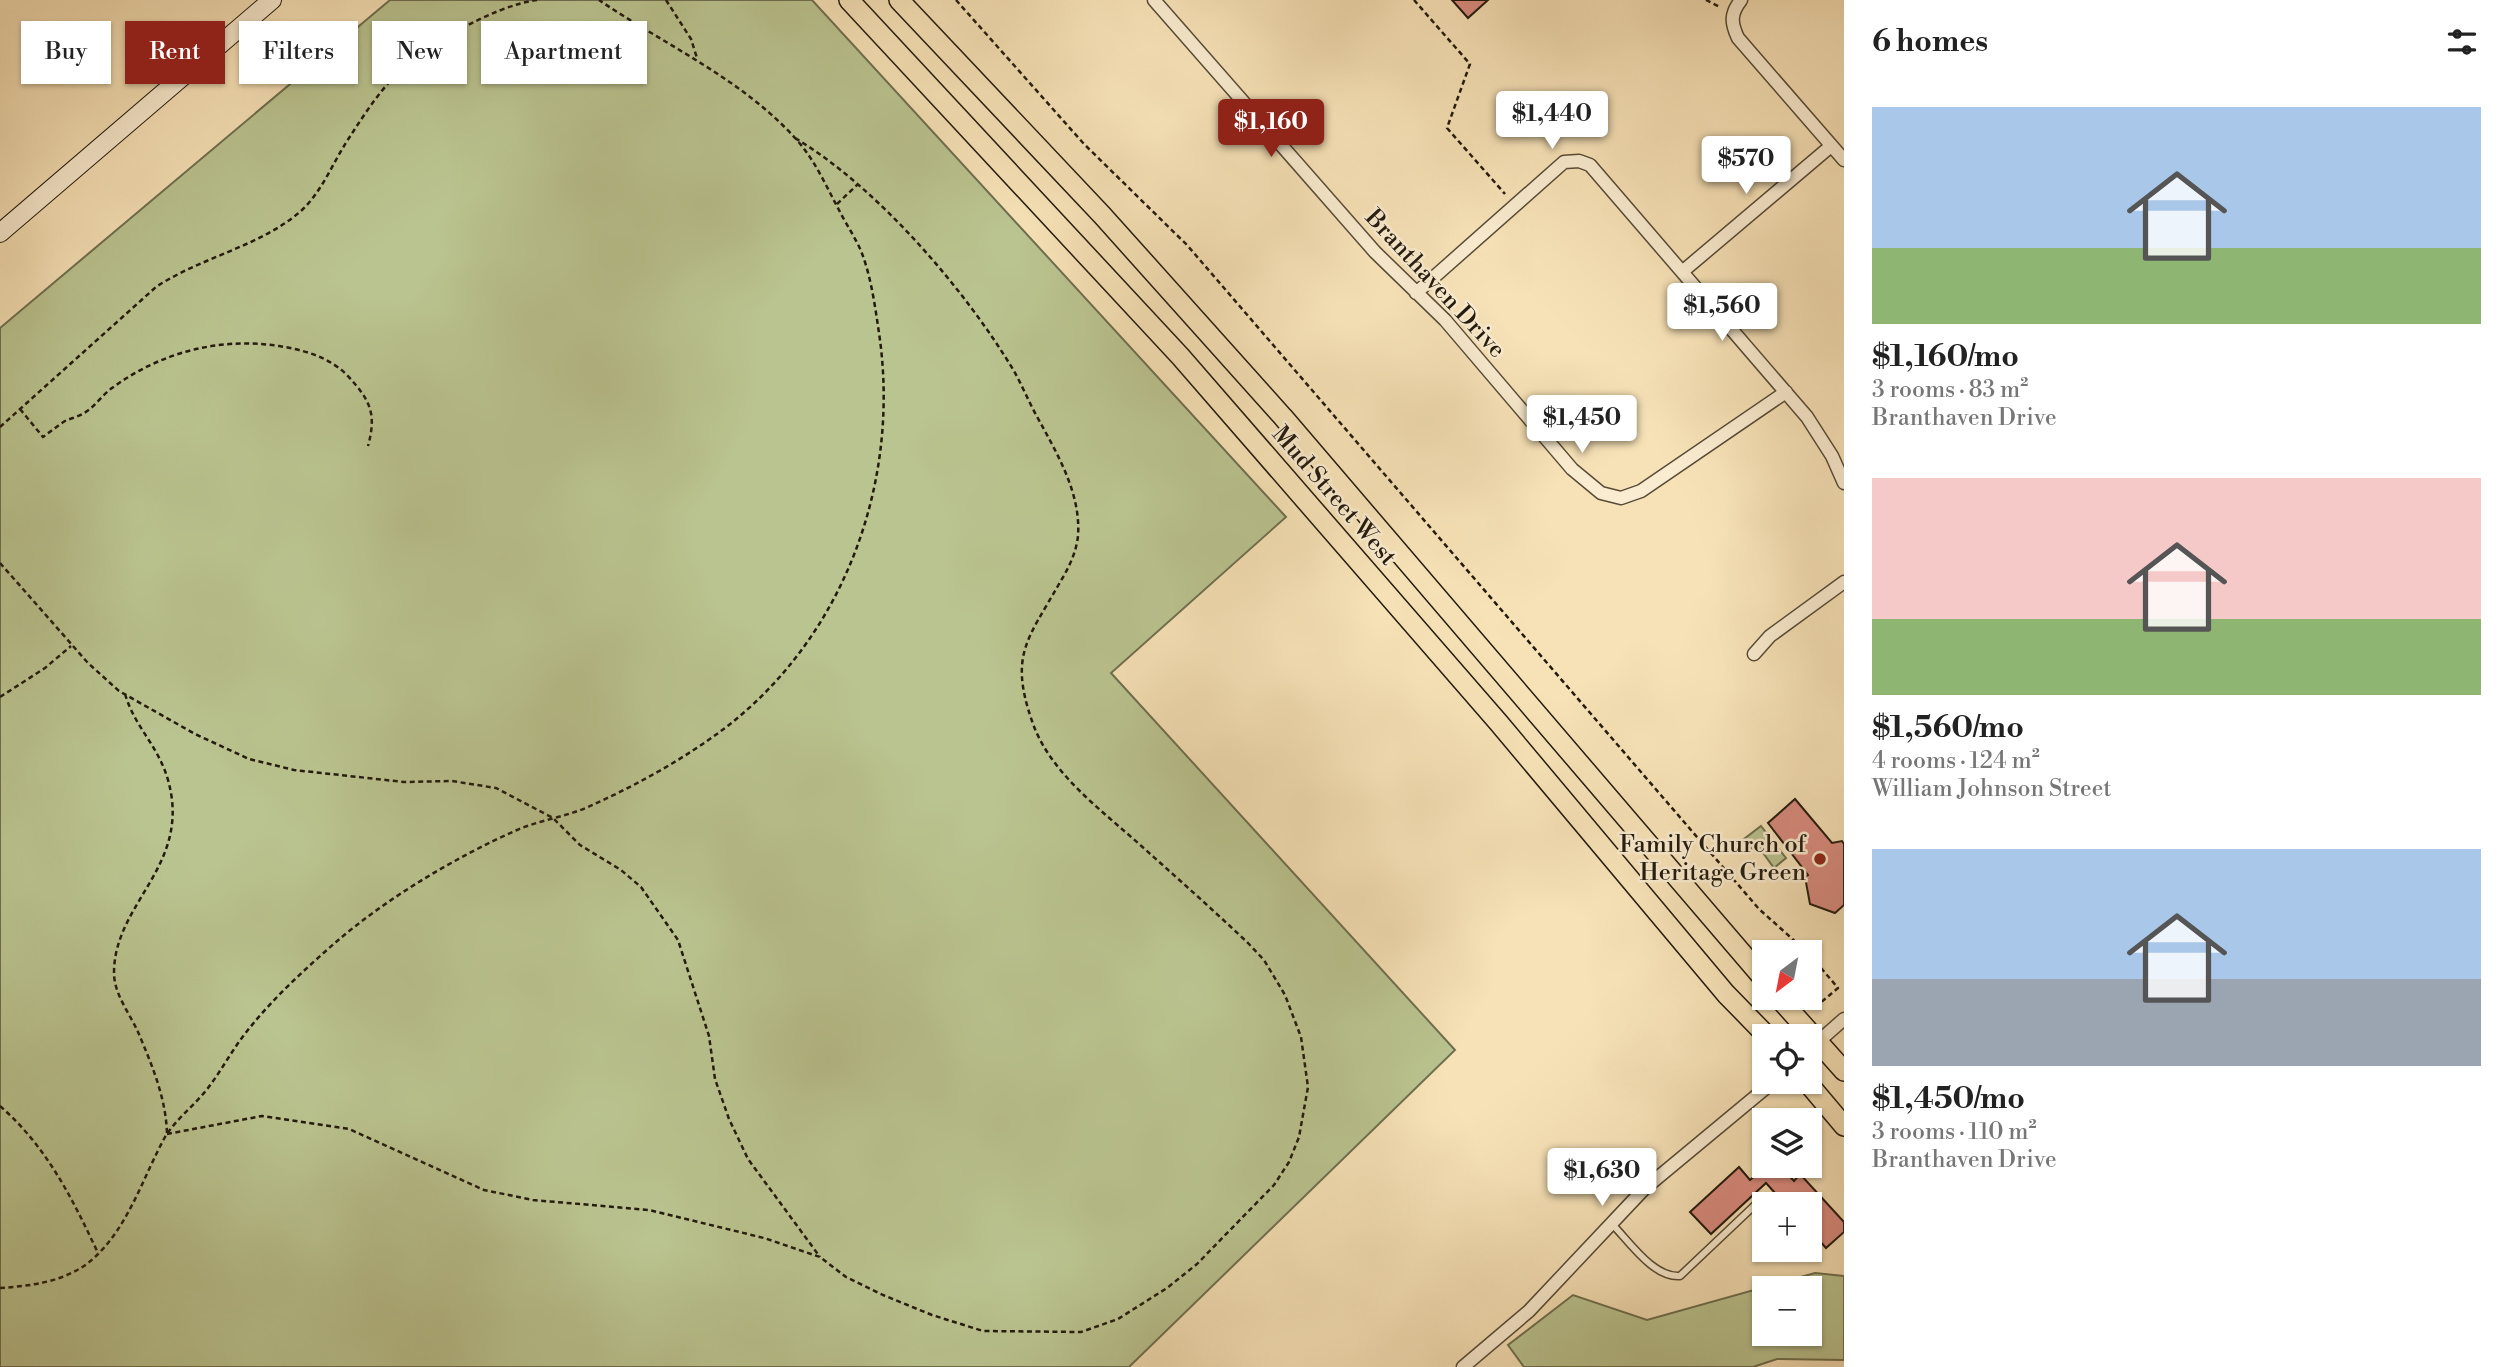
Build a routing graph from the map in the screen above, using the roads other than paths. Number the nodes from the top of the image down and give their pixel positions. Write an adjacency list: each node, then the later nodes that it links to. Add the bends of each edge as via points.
1 (272, 0): 8 (street)
2 (849, 0): 18 (main road, Mud Street West, via 1180,356)
3 (899, 0): 15 (main road, Mud Street West, via 1283,416)
4 (1154, 0): 10 (street, Branthaven Drive)
5 (1741, 0): 6 (street, via 1731,23 1738,38)
6 (1831, 146): 7 (street); 9 (street)
7 (1844, 160)
8 (0, 233)
9 (1682, 272): 10 (street, via 1590,165 1564,162); 11 (street)
10 (1416, 293): 11 (street, Branthaven Drive, via 1445,320 1572,469 1601,493 1621,498 1641,491)
11 (1786, 393): 12 (street, via 1832,456)
12 (1844, 483)
13 (1844, 582): 14 (street, via 1770,636)
14 (1754, 654)
15 (1752, 965)
16 (1790, 1010): 19 (main road)
17 (1844, 1019): 20 (street)
18 (1755, 1024)
19 (1804, 1024)
20 (1822, 1037)
21 (1822, 1044): 22 (main road)
22 (1844, 1071)
23 (1759, 1094): 27 (street, via 1644,1189)
24 (1817, 1094): 25 (main road)
25 (1844, 1126)
26 (1752, 1208): 27 (lane, via 1680,1276 1669,1277 1654,1266)
27 (1611, 1223): 28 (street, via 1529,1311)
28 (1463, 1367)

